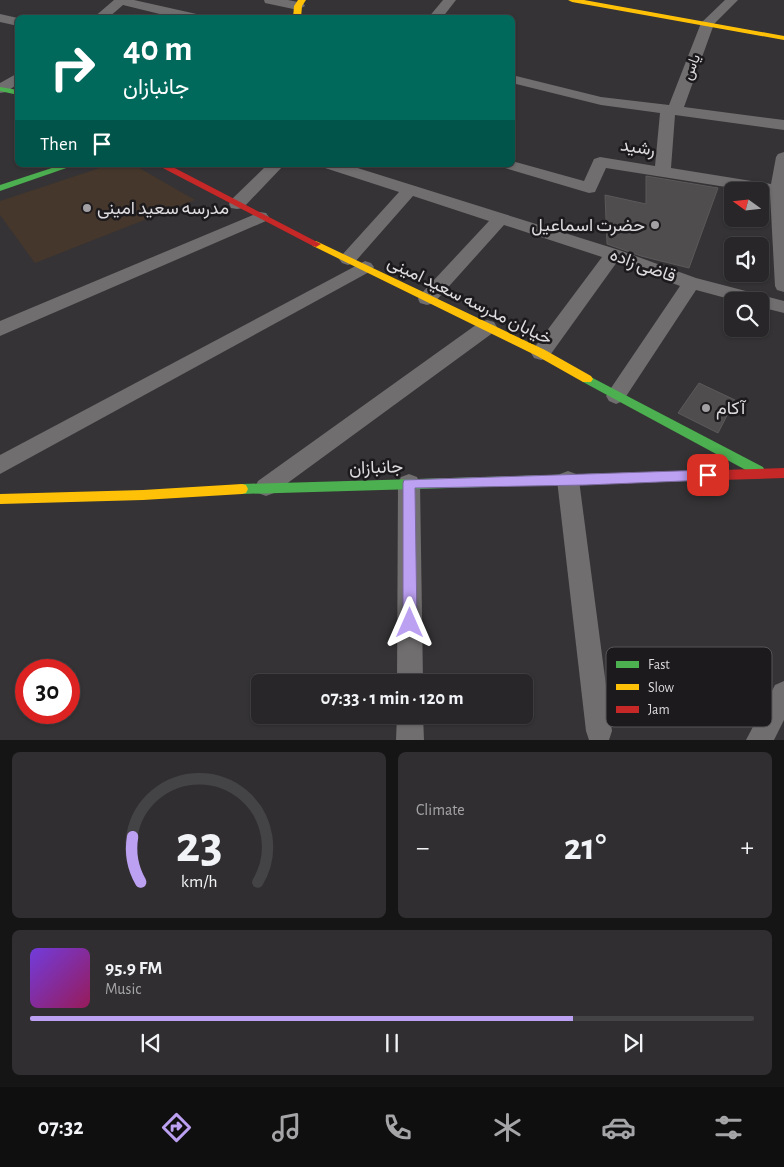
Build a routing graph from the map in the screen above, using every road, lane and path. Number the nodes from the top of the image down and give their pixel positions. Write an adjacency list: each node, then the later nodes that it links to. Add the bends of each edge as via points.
1 (122, 0): 8 (street); 9 (street)
2 (270, 0): 7 (street)
3 (450, 0): 10 (street)
4 (572, 0): 12 (street)
5 (630, 0): 12 (street)
6 (732, 0): 12 (street)
7 (299, 8)
8 (103, 15)
9 (184, 15)
10 (437, 15)
11 (0, 18): 13 (street)
12 (711, 20): 14 (street); 15 (street); 20 (street, یاس)
13 (15, 21)
14 (784, 28)
15 (784, 38)
16 (15, 79): 18 (street)
17 (515, 80): 20 (street, via 601,101)
18 (0, 89): 19 (street)
19 (15, 92)
20 (671, 110): 21 (street); 28 (street, یاس)
21 (784, 125)
22 (784, 157): 31 (street)
23 (515, 166): 28 (street, رشید, via 589,188 600,162)
24 (64, 167): 29 (street)
25 (166, 167): 32 (street, خیابان مدرسه سعید امینی)
26 (274, 167): 32 (street)
27 (338, 167): 30 (street, قاضی زاده)
28 (663, 172): 31 (street, رشید)
29 (0, 188)
30 (410, 189): 34 (street, قاضی زاده); 36 (street)
31 (778, 190): 38 (street)
32 (237, 204): 33 (street, خیابان مدرسه سعید امینی)
33 (260, 217): 36 (street, خیابان مدرسه سعید امینی); 42 (street)
34 (501, 218): 35 (street, قاضی زاده); 39 (street)
35 (613, 254): 37 (street, قاضی زاده); 43 (street)
36 (357, 263): 39 (street, خیابان مدرسه سعید امینی); 45 (street)
37 (691, 283): 40 (street, قاضی زاده); 44 (street)
38 (784, 286)
39 (428, 299): 41 (street, خیابان مدرسه سعید امینی)
40 (784, 308)
41 (487, 327): 43 (street, خیابان مدرسه سعید امینی); 51 (street)
42 (0, 329)
43 (541, 353): 44 (street, خیابان مدرسه سعید امینی)
44 (616, 396): 46 (street, خیابان مدرسه سعید امینی)
45 (0, 465)
46 (760, 472): 47 (street, جانبازان); 48 (street, جانبازان); 49 (street)
47 (784, 473)
48 (568, 480): 50 (street, جانبازان); 58 (street)
49 (784, 481)
50 (409, 483): 51 (street, جانبازان); 53 (street)
51 (266, 487): 52 (street, جانبازان)
52 (0, 499)
53 (410, 674)
54 (784, 694): 55 (street)
55 (772, 716)
56 (410, 724): 59 (street)
57 (766, 727): 60 (street)
58 (600, 731)
59 (410, 740)
60 (759, 740)

